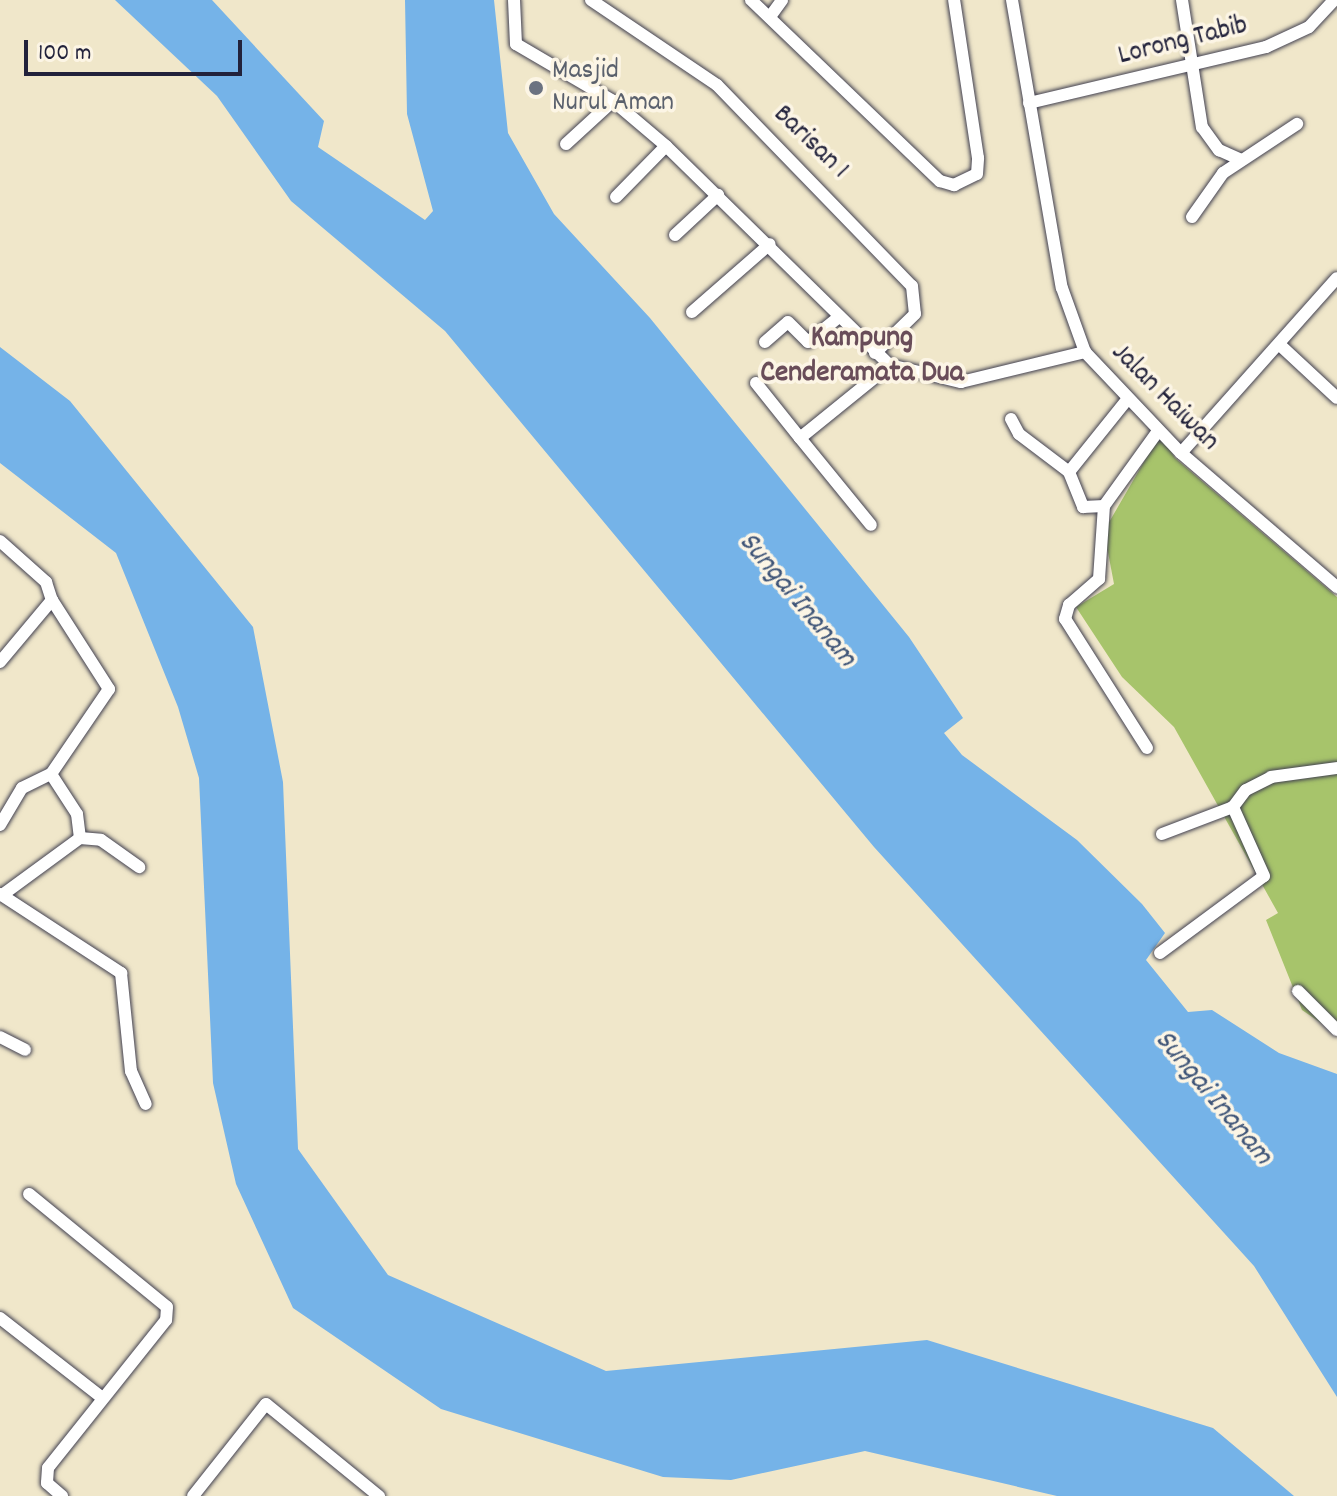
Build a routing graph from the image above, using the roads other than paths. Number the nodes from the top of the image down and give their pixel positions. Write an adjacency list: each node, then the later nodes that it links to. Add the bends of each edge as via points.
1 (514, 0): 11 (street, via 516,44)
2 (591, 0): 28 (street, Barisan 1, via 717,85 912,286 915,314)
3 (751, 0): 9 (street)
4 (782, 0): 9 (street)
5 (954, 0): 9 (street, via 977,174 967,183 940,181)
6 (1012, 0): 12 (street, Jalan Haiwan)
7 (1182, 0): 10 (street)
8 (1334, 0): 10 (street, Lorong Tabib, via 1309,27)
9 (772, 14)
10 (1190, 66): 12 (street, Lorong Tabib); 16 (street, via 1202,127 1219,150)
11 (613, 101): 14 (street); 15 (street)
12 (1029, 103): 27 (street, Jalan Haiwan, via 1067,313)
13 (1297, 124): 16 (street)
14 (566, 144)
15 (666, 146): 17 (street); 18 (street)
16 (1239, 159): 19 (street)
17 (718, 195): 20 (street); 21 (street)
18 (616, 197)
19 (1192, 217)
20 (675, 235)
21 (770, 244): 23 (street); 24 (street)
22 (1337, 278): 26 (street)
23 (692, 312)
24 (838, 318): 25 (street, via 808,342 788,322); 28 (street)
25 (765, 342)
26 (1281, 346): 31 (street); 36 (street)
27 (1085, 352): 29 (street, via 961,382); 32 (street, Jalan Haiwan)
28 (875, 353): 29 (street)
29 (890, 365): 35 (street)
30 (756, 383): 35 (street)
31 (1337, 398)
32 (1126, 401): 34 (street, Jalan Haiwan); 37 (street)
33 (1011, 419): 37 (street, via 1019,434)
34 (1158, 431): 36 (street, Jalan Haiwan); 38 (street)
35 (800, 438): 39 (street)
36 (1181, 453): 41 (street, Jalan Haiwan)
37 (1069, 472): 38 (street, via 1083,507)
38 (1104, 506): 44 (street, via 1099,579 1069,605 1065,619)
39 (871, 525)
40 (0, 541): 42 (street, via 46,582)
41 (1337, 587)
42 (52, 600): 43 (street); 46 (street, via 109,689)
43 (0, 662)
44 (1147, 748)
45 (1337, 768): 47 (street, via 1271,777)
46 (51, 774): 48 (street, via 22,788); 50 (street, via 77,814)
47 (1233, 807): 49 (street); 53 (street, via 1264,876)
48 (0, 825)
49 (1162, 834)
50 (80, 838): 51 (street, via 101,840); 52 (street)
51 (139, 867)
52 (1, 894): 58 (street, via 121,973 131,1071)
53 (1160, 953)
54 (1298, 991): 55 (street)
55 (1337, 1030)
56 (0, 1037): 57 (street)
57 (25, 1050)
58 (146, 1104)
59 (29, 1194): 61 (street, via 167,1307 166,1320)
60 (0, 1318): 61 (street)
61 (101, 1397): 62 (street, via 45,1474)
62 (62, 1496)
63 (193, 1496): 64 (street, via 266,1404)
64 (379, 1496)

